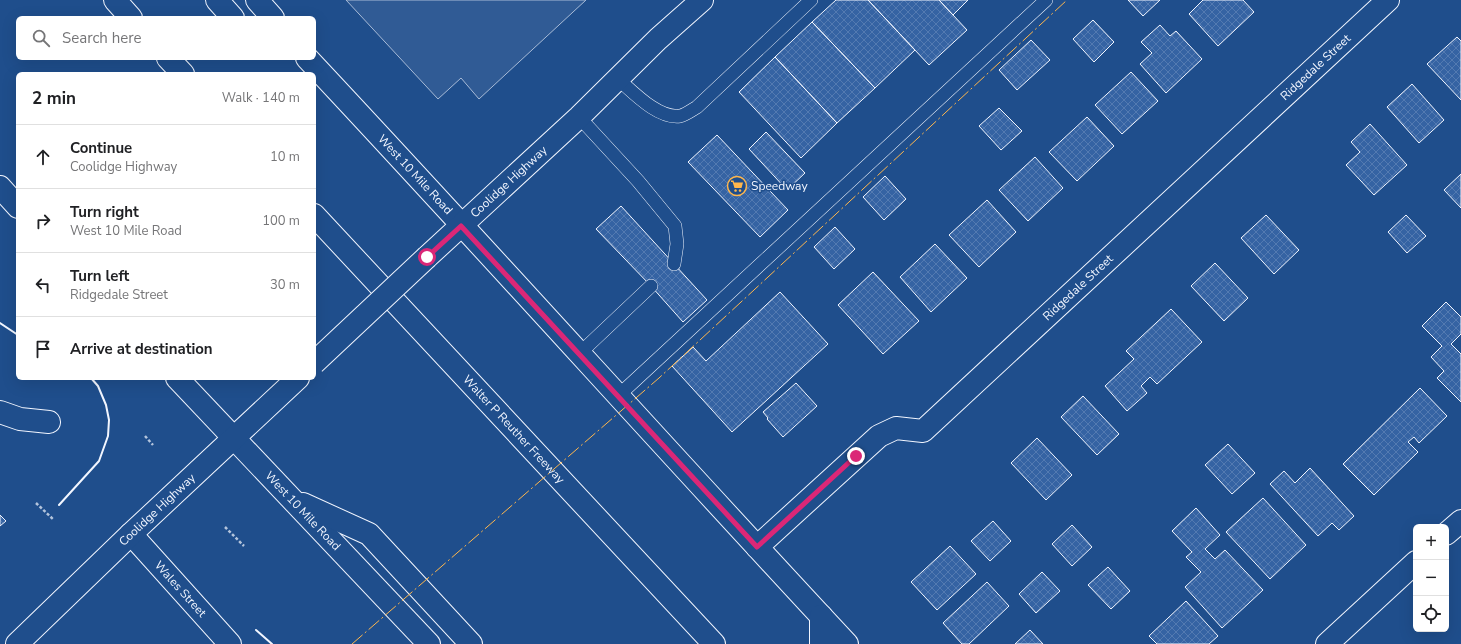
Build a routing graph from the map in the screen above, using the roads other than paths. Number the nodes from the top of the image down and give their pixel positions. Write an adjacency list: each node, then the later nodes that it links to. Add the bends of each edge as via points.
1 (114, 0): 8 (main road)
2 (217, 0): 9 (main road)
3 (257, 0): 10 (main road)
4 (702, 0): 14 (main road, Coolidge Highway)
5 (810, 0): 14 (lane, via 697,107 681,116 664,115)
6 (1046, 0): 26 (lane)
7 (1388, 0): 34 (main road, Ridgedale Street, via 923,431 896,428 879,436)
8 (129, 16)
9 (232, 16)
10 (270, 16)
11 (170, 60): 13 (main road)
12 (309, 60): 19 (main road, West 10 Mile Road)
13 (181, 72)
14 (618, 79): 15 (main road, Coolidge Highway)
15 (579, 116): 19 (main road, Coolidge Highway); 20 (lane, via 675,226 677,244)
16 (0, 187): 17 (main road)
17 (16, 205)
18 (316, 217): 41 (main road, Walter P Reuther Freeway)
19 (461, 226): 22 (main road, West 10 Mile Road); 23 (main road, Coolidge Highway, bridge)
20 (674, 264)
21 (651, 286): 22 (lane)
22 (579, 354): 26 (main road, West 10 Mile Road)
23 (316, 361)
24 (179, 380): 29 (main road, West 10 Mile Road)
25 (296, 380): 29 (main road, Coolidge Highway)
26 (618, 396): 34 (main road, West 10 Mile Road)
27 (0, 412): 28 (main road, via 20,419)
28 (49, 422)
29 (234, 437): 30 (main road, West 10 Mile Road); 33 (main road, Coolidge Highway)
30 (295, 500): 39 (main road, West 10 Mile Road); 40 (main road, via 369,534)
31 (1461, 520): 32 (main road)
32 (1449, 531)
33 (131, 534): 37 (main road, Coolidge Highway); 38 (main road, Wales Street)
34 (757, 547): 36 (main road, West 10 Mile Road)
35 (1413, 565): 44 (main road)
36 (821, 616): 42 (main road); 43 (main road, West 10 Mile Road)
37 (17, 644)
38 (230, 644)
39 (429, 644)
40 (471, 644)
41 (714, 644)
42 (821, 644)
43 (847, 644)
44 (1328, 644)

